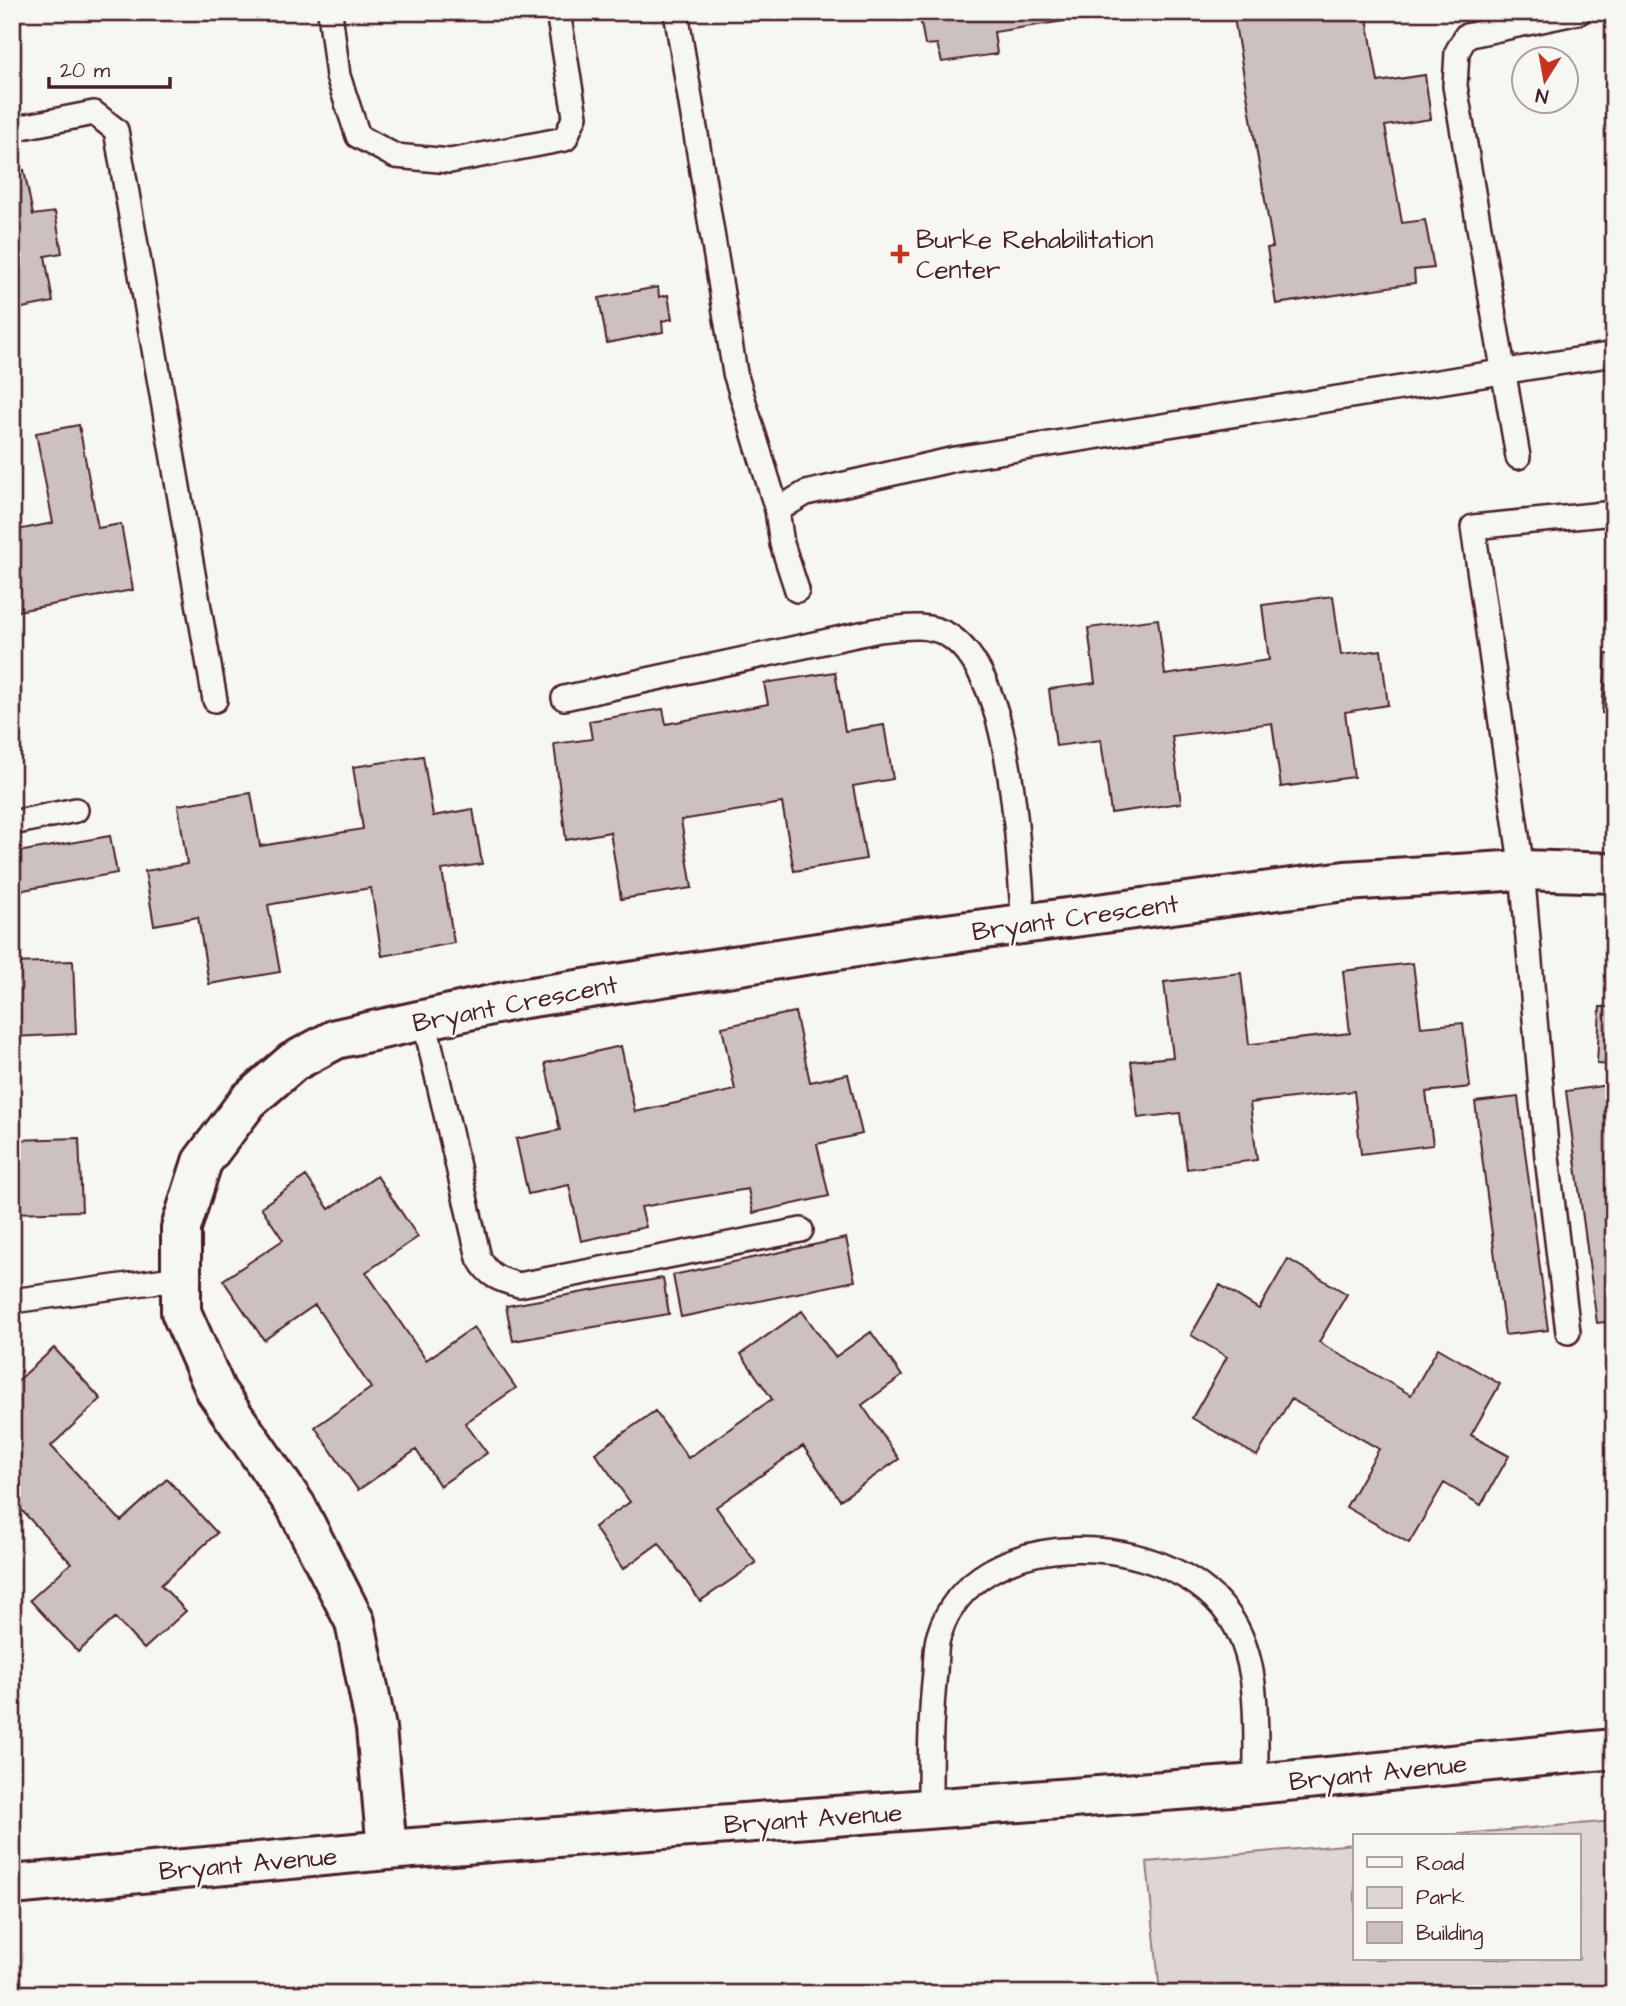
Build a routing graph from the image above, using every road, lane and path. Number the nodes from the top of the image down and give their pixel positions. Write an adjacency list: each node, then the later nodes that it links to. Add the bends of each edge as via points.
1 (330, 12): 2 (lane, via 338,76 358,136 396,156 450,161 565,139 575,116)
2 (558, 12)
3 (676, 12): 9 (lane, via 735,373)
4 (1579, 12): 7 (lane, via 1466,36 1457,52 1455,86)
5 (12, 130): 13 (lane, via 94,113 116,130)
6 (1614, 354): 7 (lane)
7 (1505, 373): 8 (lane); 9 (lane, via 955,459 806,493)
8 (1518, 457)
9 (778, 510): 11 (lane, via 782,544)
10 (1614, 513): 16 (lane, via 1473,527)
11 (797, 590)
12 (564, 698): 18 (lane, via 879,630 923,626 947,634 971,657 990,689 999,720)
13 (215, 700)
14 (76, 810): 15 (lane)
15 (12, 823)
16 (1522, 870): 17 (street, Bryant Crescent); 18 (street, Bryant Crescent, via 1345,881); 23 (lane, via 1546,1157)
17 (1614, 873)
18 (1024, 924): 19 (street, Bryant Crescent, via 519,999)
19 (424, 1019): 20 (lane, via 479,1258 486,1272 502,1281 519,1285); 21 (street, Bryant Crescent, via 335,1039 293,1062 248,1101 202,1162 181,1228)
20 (801, 1230)
21 (181, 1278): 22 (lane); 27 (street, Bryant Crescent, via 181,1311 216,1391 296,1506 355,1622 376,1728)
22 (12, 1301)
23 (1568, 1332)
24 (1614, 1749): 25 (street, Bryant Avenue)
25 (1256, 1784): 26 (street, Bryant Avenue); 26 (lane, via 1255,1704 1247,1650 1229,1614 1202,1586 1171,1567 1132,1554 1051,1550 1005,1565 975,1582 951,1608 938,1636 929,1727)
26 (930, 1809): 27 (street, Bryant Avenue)
27 (387, 1850): 28 (street, Bryant Avenue)
28 (12, 1885)

